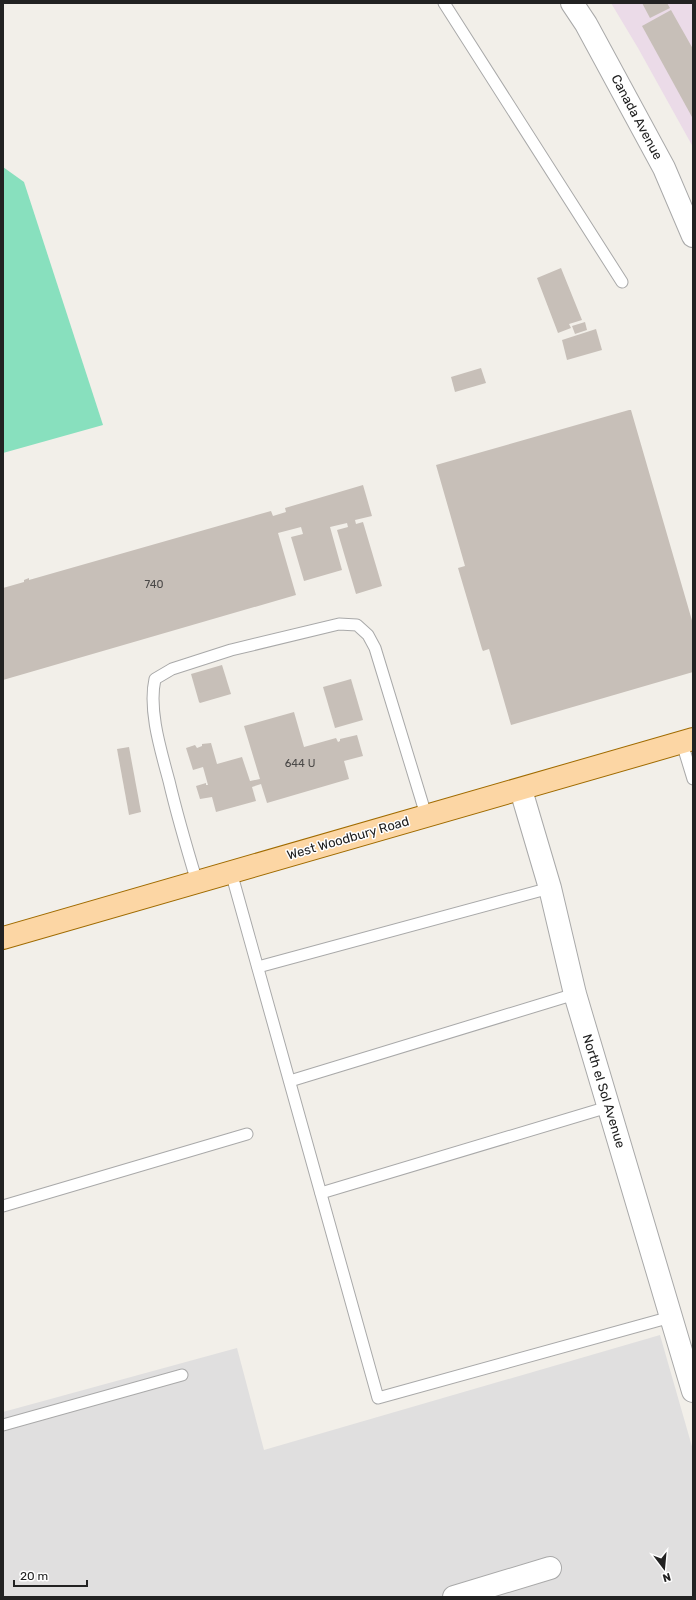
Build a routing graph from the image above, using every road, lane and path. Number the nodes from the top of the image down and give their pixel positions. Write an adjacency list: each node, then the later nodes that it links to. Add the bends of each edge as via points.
1 (444, 3): 4 (lane)
2 (572, 3): 3 (street, Canada Avenue, via 586,24 664,168)
3 (693, 236)
4 (622, 282)
5 (687, 741): 6 (lane); 7 (main road, West Woodbury Road)
6 (693, 779)
7 (521, 790): 8 (main road, West Woodbury Road); 11 (street, North el Sol Avenue)
8 (426, 815): 9 (main road, West Woodbury Road); 10 (lane, via 375,648 368,635 357,625 339,624 232,650 172,669 155,679 152,692 157,737)
9 (231, 872): 10 (main road, West Woodbury Road); 13 (lane)
10 (197, 882): 12 (main road, West Woodbury Road)
11 (550, 888): 13 (lane); 14 (street, North el Sol Avenue)
12 (3, 938)
13 (258, 967): 15 (lane)
14 (575, 994): 15 (lane); 16 (street, North el Sol Avenue)
15 (290, 1081): 18 (lane)
16 (608, 1107): 18 (lane); 20 (street, North el Sol Avenue)
17 (247, 1134): 19 (lane)
18 (321, 1193): 20 (lane, via 378,1398)
19 (3, 1206)
20 (671, 1317): 22 (street, North el Sol Avenue)
21 (182, 1375): 23 (lane)
22 (693, 1391)
23 (3, 1425)
24 (550, 1568): 25 (street)
25 (454, 1597)

